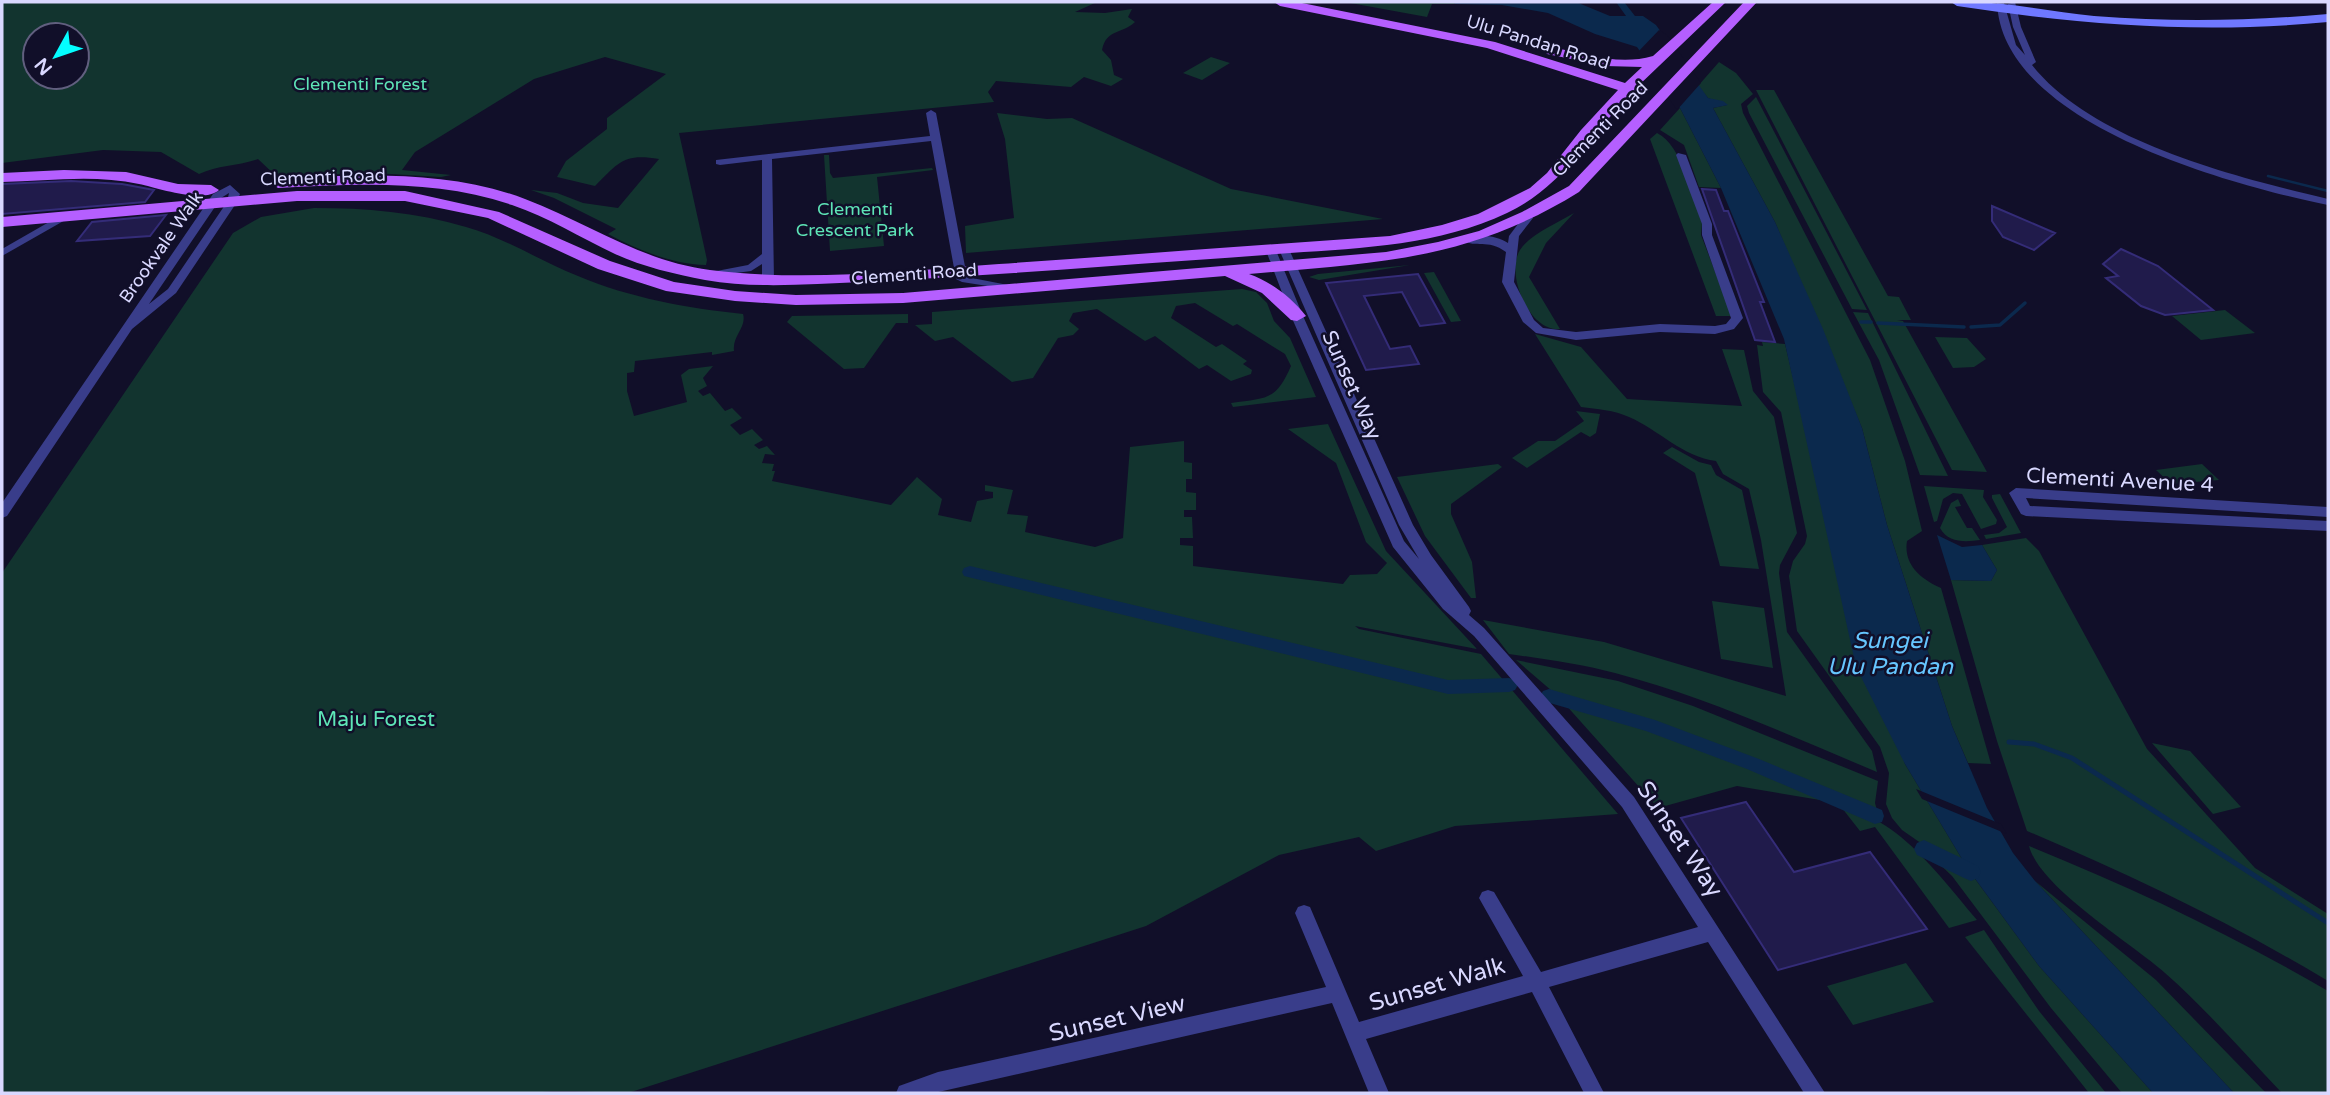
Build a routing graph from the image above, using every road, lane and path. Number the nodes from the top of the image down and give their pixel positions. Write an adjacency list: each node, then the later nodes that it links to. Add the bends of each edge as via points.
1 (1280, 2): 15 (main road, Ulu Pandan Road)
2 (1321, 2): 12 (main road, Ulu Pandan Road)
3 (1702, 2): 16 (main road, Clementi Road, via 1682,24)
4 (1720, 2): 16 (main road, Clementi Road)
5 (1751, 2): 19 (main road, Clementi Road)
6 (1956, 2): 7 (main road); 14 (main road, via 1984,11)
7 (2004, 6): 9 (main road); 10 (main road); 13 (street); 14 (street)
8 (2328, 9): 9 (main road, via 2216,18)
9 (2083, 14): 10 (main road); 11 (main road, via 2224,24)
10 (2042, 15): 13 (main road)
11 (2328, 18)
12 (1429, 22): 15 (main road, via 1462,34); 18 (main road, Ulu Pandan Road, via 1479,31)
13 (2017, 27): 29 (street, via 2041,74 2102,120 2224,171)
14 (2003, 28): 30 (street, via 2033,74 2070,105 2110,129 2193,166)
15 (1440, 34): 17 (main road, Ulu Pandan Road, via 1507,49)
16 (1678, 40): 18 (main road, Clementi Road)
17 (1580, 73): 18 (main road, Ulu Pandan Road); 21 (main road, via 1592,82)
18 (1638, 77): 19 (main road, Ulu Pandan Road); 21 (main road, Clementi Road)
19 (1664, 94): 34 (main road, Clementi Road, via 1588,176)
20 (931, 113): 22 (street)
21 (1592, 127): 37 (main road, Clementi Road, via 1552,179 1486,217 1390,241)
22 (936, 138): 24 (street); 43 (street)
23 (1681, 155): 38 (street, via 1737,318 1734,324 1723,330 1660,328 1576,337 1541,331 1529,322 1508,282)
24 (767, 156): 25 (street); 40 (street)
25 (720, 162)
26 (2, 178): 27 (main road, Clementi Road, via 127,177)
27 (187, 192): 28 (main road, Clementi Road); 32 (main road, via 188,199)
28 (231, 195): 31 (main road, Clementi Road); 44 (main road, Clementi Road, via 307,181 369,179 468,188 544,212 649,262); 46 (main road, Clementi Road, via 355,194 431,200 493,215 631,276 735,296 848,300); 48 (street, Brookvale Walk, via 172,291)
29 (2328, 197)
30 (2328, 202)
31 (210, 204): 32 (main road, Clementi Road); 48 (street, Brookvale Walk)
32 (174, 207): 33 (main road, Clementi Road)
33 (63, 217): 35 (main road, Clementi Road); 39 (street)
34 (1528, 218): 36 (main road, Clementi Road); 38 (street, via 1514,236)
35 (2, 222)
36 (1468, 240): 38 (street, via 1497,240); 41 (main road, Clementi Road, via 1386,257)
37 (1276, 247): 41 (street, Sunset Way); 43 (main road, Clementi Road)
38 (1511, 250)
39 (2, 253)
40 (766, 256): 44 (street, via 751,268); 45 (street)
41 (1283, 266): 42 (main road, Clementi Road); 47 (street, Sunset Way); 52 (street, Sunset Way, via 1406,525)
42 (1219, 271): 46 (main road, Clementi Road); 47 (main road, via 1266,287)
43 (959, 272): 45 (main road, Clementi Road); 46 (street, via 969,282)
44 (707, 275): 45 (main road, Clementi Road)
45 (768, 281)
46 (1009, 288)
47 (1297, 316): 52 (street, Sunset Way, via 1398,543 1448,605)
48 (125, 330): 50 (street, Brookvale Walk)
49 (2328, 512): 51 (street, Clementi Avenue 4, via 2016,493 2026,510)
50 (2, 513)
51 (2328, 526)
52 (1479, 632): 55 (street, Sunset Way, via 1628,802)
53 (1488, 898): 56 (street, Sunset Walk)
54 (1304, 913): 57 (street, Sunset Walk)
55 (1712, 932): 56 (street, Sunset Walk); 62 (street, Sunset Way)
56 (1536, 982): 58 (street, Sunset Walk); 61 (street)
57 (1339, 993): 58 (street, Sunset Walk); 59 (street, Sunset View)
58 (1355, 1033): 60 (street)
59 (906, 1093)
60 (1379, 1093)
61 (1594, 1093)
62 (1815, 1093)

